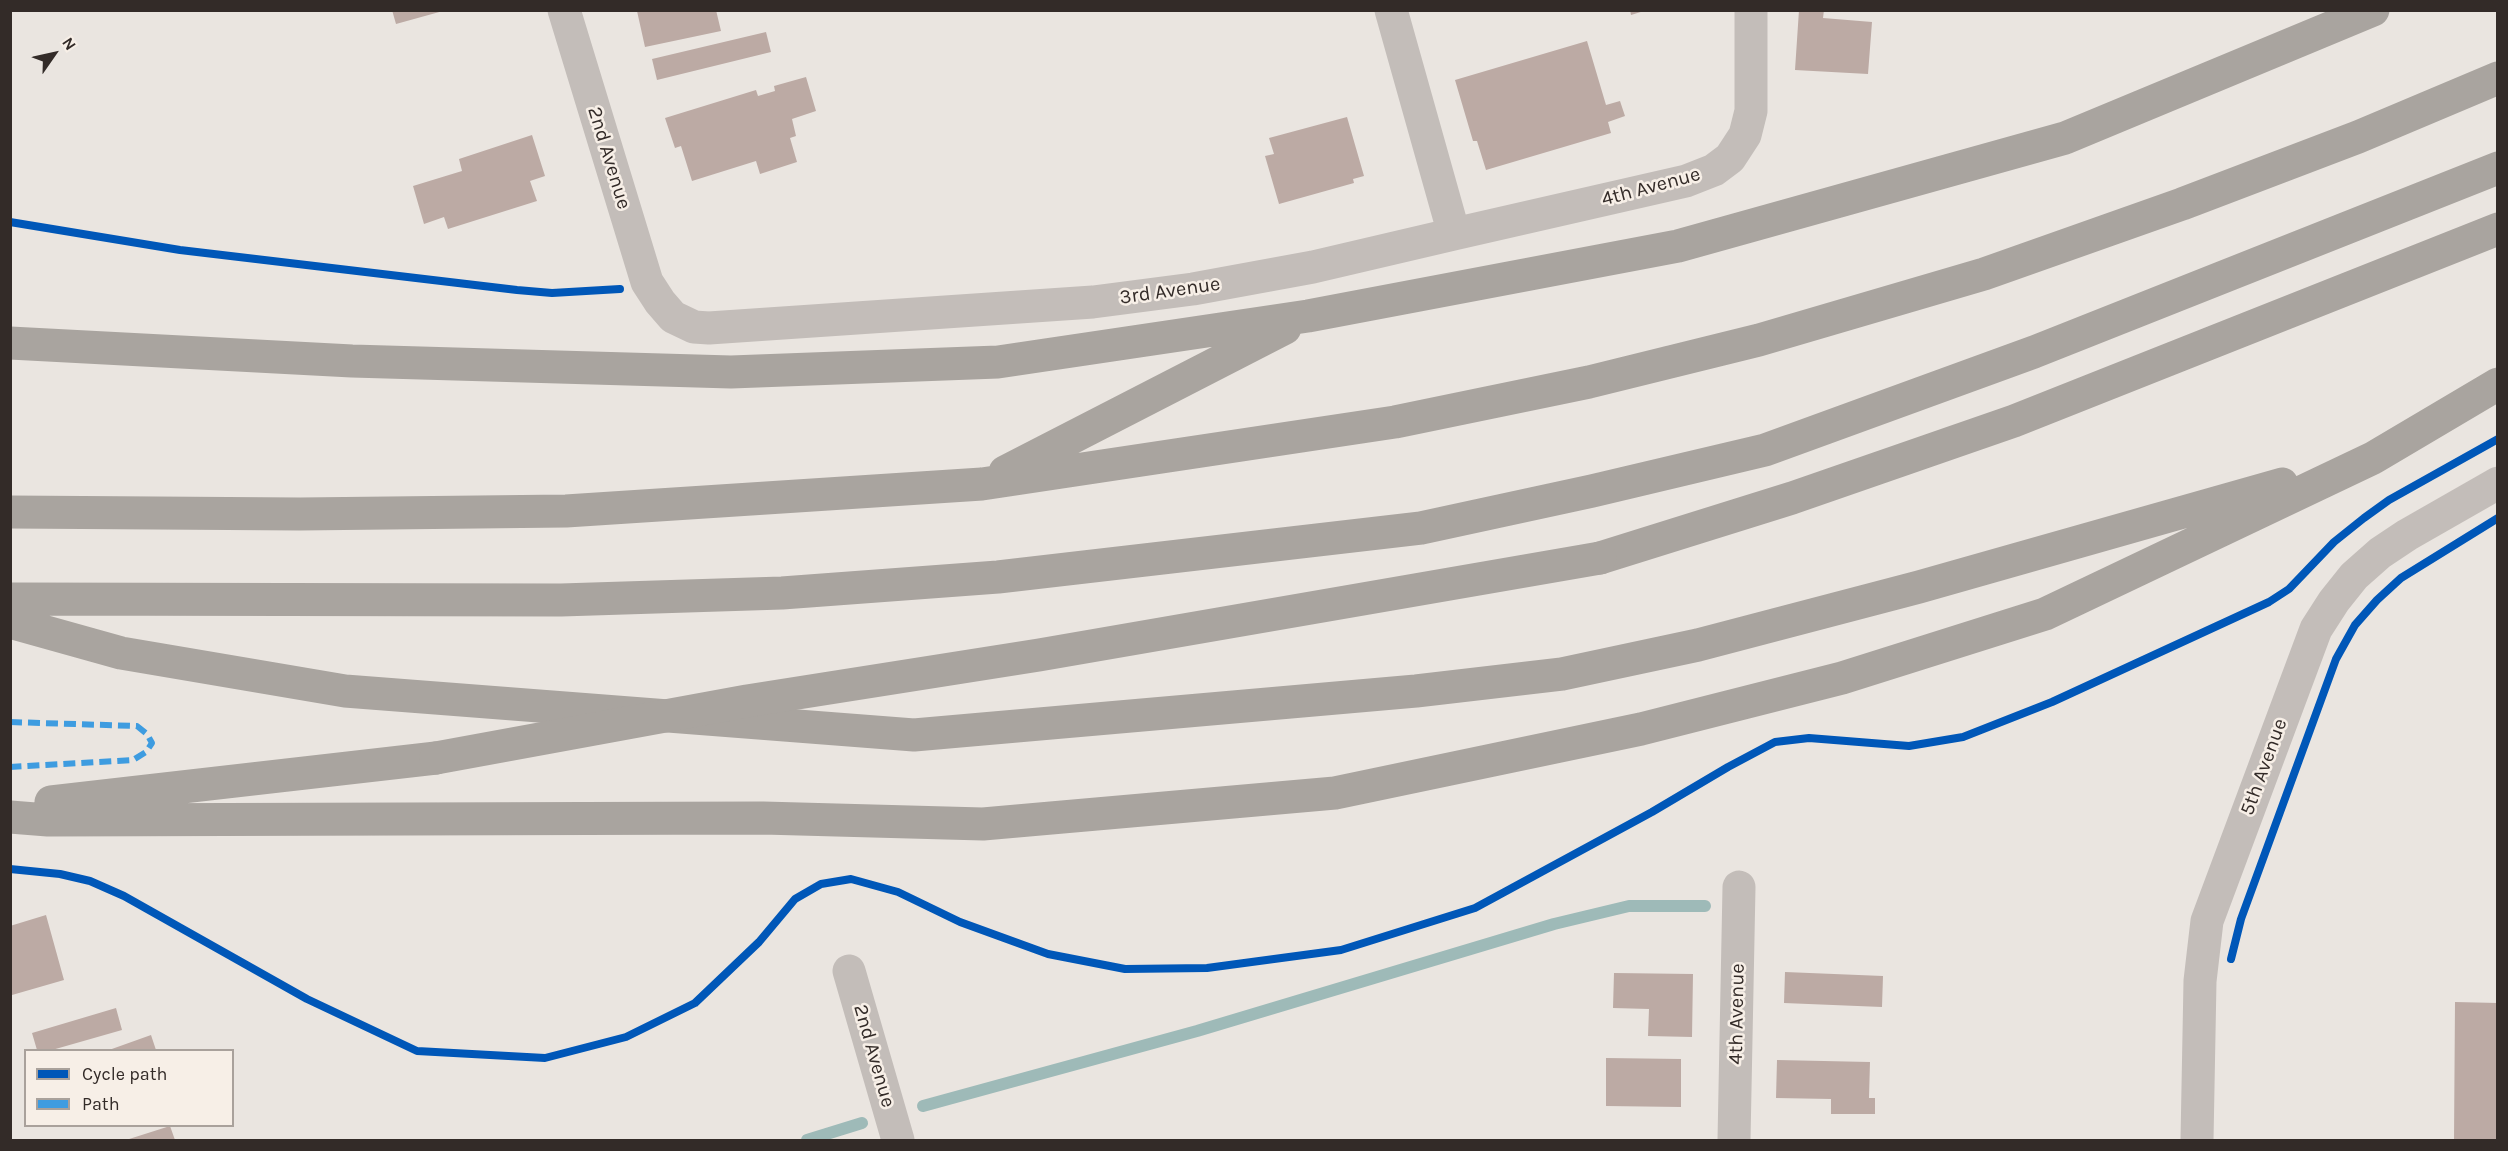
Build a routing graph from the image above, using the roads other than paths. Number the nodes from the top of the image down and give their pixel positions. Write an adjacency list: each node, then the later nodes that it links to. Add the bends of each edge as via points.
1 (564, 10): 9 (street, 2nd Avenue, via 644,273)
2 (1391, 10): 8 (street)
3 (1751, 10): 8 (street, 4th Avenue, via 1750,111 1745,135 1730,158 1714,170 1686,181)
4 (2373, 10): 10 (highway, via 2065,138 1678,246)
5 (2498, 78): 15 (highway, via 2358,137 2171,208 1984,274 1759,340 1589,382 1395,422)
6 (2498, 168): 17 (highway, via 2034,352 1765,450 1421,528 998,577 782,593 549,600)
7 (2498, 229): 19 (highway, bridge, via 2014,422 1600,558 747,701 436,758)
8 (1454, 234): 9 (street, 3rd Avenue, via 1302,269 1093,302 709,328 683,323)
9 (660, 302)
10 (1308, 316): 11 (highway, via 998,362 731,372 352,361); 15 (highway)
11 (10, 343)
12 (2498, 384): 13 (highway)
13 (2373, 458): 18 (highway, via 1908,590 1698,645 1562,674 1416,691 914,735 345,691 121,653); 20 (highway, via 2045,614 1842,678 1641,729 1335,793 983,824 763,818)
14 (2498, 483): 25 (street, 5th Avenue, via 2380,554 2354,576 2316,629 2207,921 2200,981)
15 (982, 484): 16 (highway, via 566,511)
16 (10, 512)
17 (10, 599)
18 (10, 622)
19 (10, 807)
20 (10, 817)
21 (1739, 887): 24 (street, 4th Avenue)
22 (849, 971): 23 (street, 2nd Avenue)
23 (898, 1140)
24 (1734, 1140)
25 (2197, 1140)

